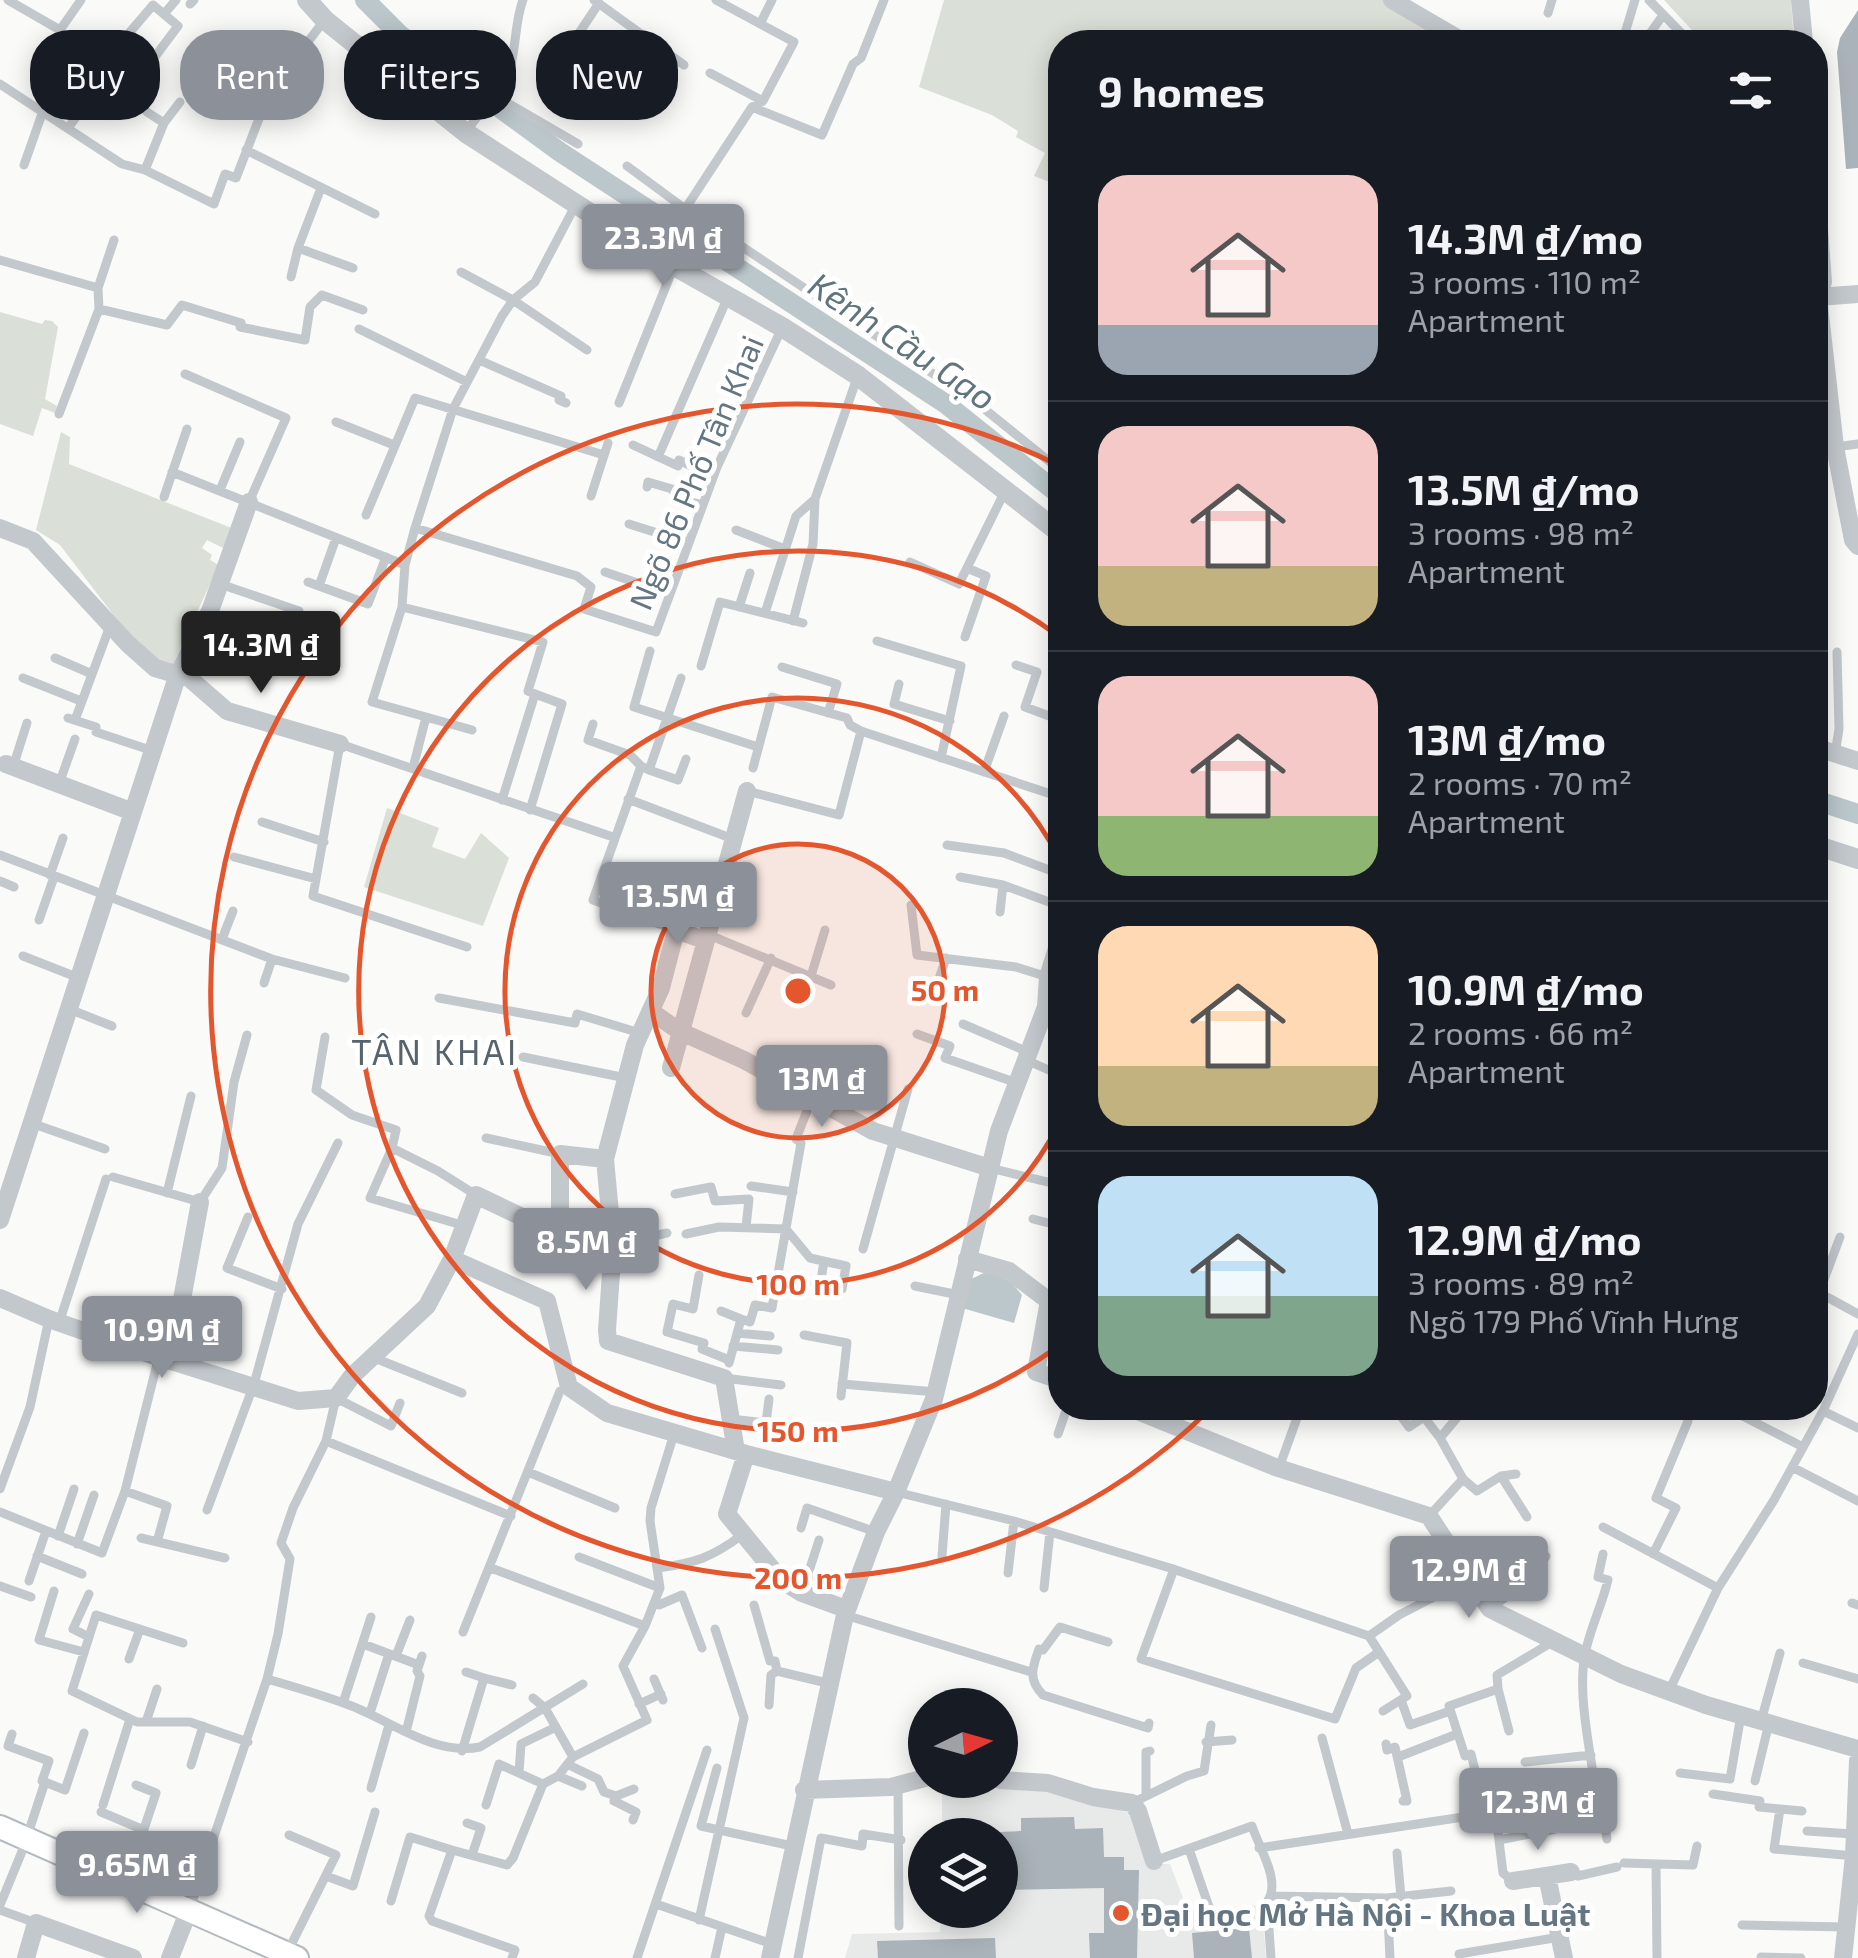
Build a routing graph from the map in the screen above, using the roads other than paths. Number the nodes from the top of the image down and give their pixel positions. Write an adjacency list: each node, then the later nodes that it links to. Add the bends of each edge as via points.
1 (8, 0): 2 (lane, via 60,30)
2 (81, 0)
3 (176, 0): 16 (lane)
4 (307, 0): 18 (street)
5 (524, 0): 27 (lane)
6 (716, 0): 19 (lane)
7 (772, 0): 19 (lane)
8 (884, 0): 35 (lane, via 822,135)
9 (1392, 0): 22 (street)
10 (1552, 0): 15 (lane)
11 (1635, 0): 23 (lane)
12 (1649, 0): 17 (lane)
13 (1800, 0): 26 (street)
14 (596, 2): 21 (lane); 29 (lane)
15 (1548, 13)
16 (164, 14): 20 (lane, via 153,5); 28 (lane, via 178,26)
17 (1663, 14): 24 (lane); 25 (lane)
18 (325, 20): 43 (street); 46 (lane, via 269,93)
19 (760, 24): 32 (lane, via 794,42)
20 (132, 30)
21 (579, 30)
22 (1443, 30)
23 (1626, 30)
24 (1652, 30)
25 (1678, 30)
26 (1803, 30)
27 (516, 33)
28 (160, 50)
29 (684, 66)
30 (710, 73): 32 (lane)
31 (0, 84): 34 (lane)
32 (763, 101): 35 (lane)
33 (180, 102): 42 (lane)
34 (30, 103)
35 (752, 107): 52 (lane)
36 (516, 109): 45 (lane)
37 (40, 120): 47 (lane)
38 (56, 120): 44 (lane)
39 (74, 120): 44 (lane)
40 (158, 120): 42 (lane)
41 (474, 120): 43 (lane)
42 (164, 124): 49 (lane)
43 (470, 126): 51 (street)
44 (68, 128): 49 (lane, via 122,164)
45 (578, 144)
46 (246, 150): 49 (lane, via 236,178 225,174 214,204); 50 (lane)
47 (24, 166)
48 (627, 166): 52 (lane)
49 (145, 170)
50 (321, 188): 53 (lane); 55 (lane)
51 (575, 206): 56 (street); 65 (lane, via 535,282)
52 (682, 213): 56 (lane); 90 (lane, via 977,403)
53 (375, 214)
54 (114, 240): 61 (lane)
55 (298, 248): 58 (lane); 60 (lane)
56 (664, 254): 64 (street); 77 (lane)
57 (0, 260): 61 (lane)
58 (353, 268)
59 (461, 272): 65 (lane)
60 (291, 277)
61 (98, 288): 66 (lane)
62 (1858, 294): 63 (street)
63 (1828, 295)
64 (728, 296): 68 (street); 89 (lane)
65 (512, 300): 70 (lane); 71 (lane)
66 (99, 309): 67 (lane, via 166,325 182,305 240,327 305,340 310,308 322,296); 79 (lane)
67 (363, 310)
68 (782, 327): 73 (street); 92 (lane, Ngõ 86 Phố Tân Khai)
69 (359, 329): 74 (lane)
70 (587, 350)
71 (479, 360): 74 (lane); 76 (lane)
72 (185, 374): 99 (lane, via 286,418)
73 (858, 375): 94 (street); 98 (lane)
74 (467, 382): 78 (lane)
75 (1828, 391): 87 (street)
76 (566, 403)
77 (620, 404)
78 (453, 408): 85 (lane, via 414,398); 88 (lane); 105 (lane)
79 (59, 414)
80 (336, 422): 85 (lane)
81 (187, 430): 91 (lane)
82 (240, 442): 95 (lane)
83 (608, 443): 88 (lane)
84 (1858, 444): 87 (lane)
85 (394, 445): 101 (lane)
86 (633, 446): 89 (lane)
87 (1835, 447): 109 (street)
88 (604, 455): 97 (lane)
89 (658, 457): 92 (lane)
90 (1048, 460)
91 (172, 472): 95 (lane); 96 (lane)
92 (714, 477): 100 (lane, Ngõ 86 Phố Tân Khai)
93 (647, 487): 100 (lane, via 648,482 672,489 676,498)
94 (1006, 488): 102 (street); 114 (lane)
95 (220, 490): 99 (lane)
96 (164, 496)
97 (591, 496)
98 (815, 499): 110 (lane, via 796,516); 122 (lane, via 798,622)
99 (249, 502): 107 (lane); 117 (street)
100 (703, 506): 108 (lane, Ngõ 86 Phố Tân Khai)
101 (366, 515)
102 (1048, 523)
103 (629, 524): 108 (lane)
104 (0, 528): 123 (street, via 33,540)
105 (416, 528): 113 (lane); 118 (lane, Ngõ 86 Phố Tân Khai, via 578,576 592,588 584,609 656,632)
106 (736, 530): 110 (lane)
107 (336, 538): 111 (lane); 111 (lane, via 313,584 368,604)
108 (689, 544): 118 (lane, Ngõ 86 Phố Tân Khai)
109 (1858, 546)
110 (785, 549): 122 (lane)
111 (386, 557): 113 (lane)
112 (910, 562): 114 (lane, via 960,584)
113 (405, 565): 119 (lane)
114 (967, 568): 124 (lane, via 986,576)
115 (605, 572): 118 (lane)
116 (750, 573): 120 (lane)
117 (220, 584): 121 (lane); 133 (street)
118 (670, 594)
119 (402, 607): 137 (lane, via 543,642 528,691); 142 (lane, via 372,702)
120 (738, 607): 122 (lane); 129 (lane, via 720,602)
121 (299, 610)
122 (765, 613)
123 (111, 624): 132 (lane); 133 (street, via 155,668)
124 (965, 637)
125 (877, 640): 144 (lane, via 962,666)
126 (650, 652): 143 (lane, via 634,707)
127 (1837, 652): 154 (lane)
128 (55, 658): 132 (lane)
129 (701, 666)
130 (782, 666): 139 (lane, via 837,684)
131 (1016, 666): 141 (lane, via 1036,672 1025,707)
132 (92, 674): 138 (lane)
133 (178, 674): 150 (street, via 227,711); 152 (street)
134 (22, 678): 138 (lane)
135 (681, 678): 143 (lane)
136 (899, 684): 144 (lane, via 894,704)
137 (534, 694): 167 (lane); 168 (lane, via 562,704)
138 (81, 701): 152 (lane, via 72,719)
139 (828, 713): 148 (lane); 151 (lane, via 772,696)
140 (1004, 716): 162 (lane)
141 (1048, 716)
142 (426, 717): 147 (lane); 159 (lane)
143 (666, 717): 151 (lane); 160 (lane)
144 (950, 721): 155 (lane)
145 (27, 723): 158 (lane)
146 (593, 724): 160 (lane, via 588,740 630,755)
147 (472, 730)
148 (861, 731): 155 (lane); 164 (lane, via 839,815)
149 (75, 739): 163 (lane)
150 (340, 744): 159 (lane); 174 (lane)
151 (758, 747): 161 (lane)
152 (153, 751): 169 (street)
153 (1828, 751): 154 (street)
154 (1836, 754): 157 (street)
155 (941, 758): 162 (lane)
156 (686, 759): 160 (lane, via 678,780)
157 (1858, 761)
158 (10, 766): 163 (street)
159 (413, 768): 167 (lane)
160 (645, 768): 166 (lane)
161 (753, 768)
162 (984, 772): 165 (lane)
163 (59, 784): 169 (street)
164 (747, 791): 173 (street)
165 (1048, 793)
166 (628, 799): 172 (lane); 173 (lane)
167 (502, 800): 168 (lane)
168 (530, 810): 172 (lane)
169 (133, 812): 187 (street)
170 (262, 822): 174 (lane)
171 (63, 838): 181 (lane)
172 (613, 838): 193 (lane, via 594,900)
173 (734, 838): 195 (street)
174 (324, 842): 183 (lane)
175 (946, 845): 180 (lane)
176 (1828, 849): 179 (street)
177 (0, 854): 181 (lane)
178 (234, 857): 183 (lane)
179 (1858, 859)
180 (1048, 870)
181 (52, 876): 187 (lane); 192 (lane)
182 (960, 878): 185 (lane)
183 (316, 879): 197 (lane, via 313,896)
184 (0, 881): 186 (lane)
185 (1004, 885): 188 (lane); 191 (lane)
186 (14, 887)
187 (106, 898): 196 (lane); 204 (street)
188 (1048, 902)
189 (911, 905): 201 (lane, via 917,955)
190 (233, 911): 196 (lane)
191 (1000, 912)
192 (39, 920)
193 (676, 930): 195 (street); 211 (street)
194 (824, 930): 202 (lane)
195 (705, 937): 200 (lane); 216 (street)
196 (222, 939): 199 (lane)
197 (466, 947)
198 (24, 956): 204 (lane)
199 (272, 958): 205 (lane); 206 (lane)
200 (771, 958): 202 (lane); 212 (lane)
201 (946, 958): 203 (lane); 207 (lane)
202 (811, 976): 208 (lane)
203 (1048, 977)
204 (79, 978): 210 (street)
205 (345, 978)
206 (264, 983)
207 (936, 984)
208 (831, 985)
209 (439, 998): 217 (lane, via 575,1023 577,1014)
210 (69, 1009): 215 (lane); 230 (street)
211 (652, 1012): 216 (street); 217 (street)
212 (746, 1013)
213 (1048, 1019): 221 (street)
214 (963, 1024): 221 (lane)
215 (112, 1026)
216 (679, 1031): 223 (street); 229 (street)
217 (640, 1033): 225 (street)
218 (917, 1034): 226 (lane, via 950,1046 945,1058)
219 (247, 1035): 245 (lane, via 222,1168)
220 (325, 1037): 235 (lane, via 316,1090 352,1115 396,1130)
221 (1027, 1056): 224 (lane); 226 (street)
222 (524, 1058): 225 (lane)
223 (671, 1068)
224 (1048, 1068)
225 (626, 1078): 237 (street)
226 (1017, 1083): 238 (street)
227 (908, 1089): 232 (lane)
228 (192, 1096): 242 (lane)
229 (812, 1098): 232 (street); 241 (lane, via 796,1139 801,1143)
230 (31, 1123): 234 (lane); 247 (street)
231 (486, 1138): 236 (lane)
232 (896, 1138): 238 (street); 257 (lane)
233 (338, 1143): 266 (lane, via 298,1224)
234 (105, 1148)
235 (392, 1148): 244 (lane); 250 (lane, via 370,1198)
236 (560, 1154): 237 (street); 244 (street, via 560,1235)
237 (605, 1159): 256 (street)
238 (990, 1168): 239 (lane); 258 (street)
239 (1048, 1182)
240 (752, 1186): 241 (lane)
241 (793, 1192): 252 (lane)
242 (167, 1193): 245 (lane); 275 (lane, via 110,1178)
243 (675, 1194): 251 (lane, via 711,1187 715,1201 749,1199)
244 (476, 1195): 250 (street)
245 (200, 1202): 284 (street)
246 (248, 1217): 266 (lane, via 227,1268)
247 (0, 1220)
248 (1033, 1220): 249 (lane)
249 (1048, 1223)
250 (465, 1226): 259 (street)
251 (746, 1226): 252 (lane); 254 (lane)
252 (786, 1229): 261 (lane, via 810,1258); 274 (lane, via 772,1308 755,1305 750,1322)
253 (666, 1233): 256 (lane)
254 (686, 1234)
255 (1840, 1237): 262 (lane)
256 (613, 1245): 260 (lane, via 589,1242); 286 (street, via 608,1340)
257 (863, 1249)
258 (967, 1258): 267 (street); 269 (street)
259 (452, 1259): 285 (street, via 428,1306); 290 (street, via 547,1301)
260 (582, 1260)
261 (824, 1261): 265 (lane, via 846,1266); 268 (lane)
262 (1828, 1266)
263 (698, 1275): 286 (lane, via 694,1309 673,1304 667,1332 704,1342 702,1349)
264 (915, 1286): 269 (lane)
265 (842, 1288)
266 (282, 1290): 288 (lane)
267 (1048, 1291)
268 (820, 1293)
269 (959, 1296): 291 (street)
270 (0, 1298): 275 (street)
271 (1828, 1298): 273 (lane)
272 (721, 1311): 274 (lane)
273 (1858, 1314)
274 (741, 1319): 277 (lane)
275 (54, 1321): 284 (street); 320 (lane)
276 (1048, 1323): 287 (street, via 1036,1372)
277 (737, 1333): 280 (lane); 281 (lane)
278 (1858, 1334): 282 (lane)
279 (804, 1335): 291 (lane, via 847,1344 841,1390)
280 (770, 1336)
281 (734, 1346): 283 (lane); 286 (lane)
282 (1855, 1347): 295 (lane)
283 (778, 1350)
284 (165, 1358): 288 (street); 322 (lane)
285 (372, 1358): 292 (lane); 293 (street)
286 (727, 1369): 289 (lane); 298 (street)
287 (1048, 1376)
288 (254, 1384): 293 (street, via 298,1401); 328 (lane)
289 (781, 1385)
290 (568, 1388): 308 (street, via 607,1412); 316 (lane, via 560,1391)
291 (936, 1392): 323 (street)
292 (462, 1393)
293 (336, 1398): 296 (lane, via 392,1426); 311 (lane)
294 (769, 1399): 298 (lane, via 766,1424)
295 (1828, 1400)
296 (400, 1403)
297 (1828, 1415): 307 (lane)
298 (731, 1419): 313 (street)
299 (1063, 1420): 309 (lane)
300 (1160, 1420): 315 (street)
301 (1296, 1420): 315 (lane)
302 (1426, 1420): 310 (lane)
303 (1455, 1420): 310 (lane)
304 (1751, 1420): 312 (lane)
305 (1817, 1420): 312 (lane)
306 (1688, 1422): 346 (lane, via 1656,1498 1676,1508)
307 (1858, 1428)
308 (674, 1434): 313 (street); 353 (lane, via 651,1508)
309 (1058, 1434)
310 (1440, 1438): 319 (lane)
311 (326, 1442): 330 (lane); 397 (lane, via 281,1543 290,1559)
312 (1802, 1447): 314 (lane)
313 (741, 1453): 323 (street); 339 (street, via 727,1514)
314 (1792, 1467): 325 (lane); 362 (lane)
315 (1279, 1468): 331 (street)
316 (528, 1472): 327 (lane); 330 (lane)
317 (1516, 1474): 318 (lane)
318 (1501, 1476): 319 (lane, via 1476,1491); 332 (lane)
319 (1464, 1479): 331 (lane)
320 (0, 1489)
321 (74, 1489): 340 (lane)
322 (125, 1490): 343 (lane, via 167,1506); 344 (lane, via 102,1553)
323 (896, 1492): 326 (lane); 337 (street)
324 (94, 1495): 344 (lane)
325 (1858, 1501)
326 (946, 1504): 333 (lane); 348 (lane)
327 (615, 1508)
328 (207, 1510)
329 (0, 1512): 336 (lane)
330 (511, 1516): 352 (lane)
331 (1429, 1516): 357 (street)
332 (1527, 1517)
333 (1014, 1522): 338 (lane); 356 (lane)
334 (1603, 1527): 346 (lane)
335 (801, 1528): 337 (lane, via 807,1508)
336 (46, 1530): 340 (lane); 347 (lane)
337 (876, 1532): 371 (street)
338 (1050, 1532): 354 (lane); 361 (lane)
339 (742, 1535): 353 (lane, via 696,1563); 364 (street, via 781,1580)
340 (58, 1536): 344 (lane)
341 (142, 1538): 343 (lane)
342 (818, 1540): 364 (lane)
343 (157, 1542): 351 (lane)
344 (77, 1544)
345 (1603, 1554): 390 (lane, via 1598,1576 1608,1580)
346 (1653, 1554): 362 (lane)
347 (37, 1556): 355 (lane); 358 (lane)
348 (942, 1556)
349 (1546, 1556): 370 (lane, via 1534,1576)
350 (579, 1557): 360 (lane)
351 (225, 1558)
352 (491, 1568): 375 (lane); 378 (lane)
353 (658, 1568): 360 (lane)
354 (1174, 1569): 379 (lane); 387 (lane, via 1141,1659 1335,1719 1356,1668)
355 (82, 1574)
356 (1008, 1574)
357 (1470, 1578): 370 (street); 379 (lane)
358 (29, 1581)
359 (0, 1586): 366 (lane)
360 (660, 1588): 367 (lane)
361 (1044, 1588)
362 (1718, 1588): 405 (lane)
363 (54, 1591): 386 (lane, via 38,1640)
364 (802, 1593): 371 (street)
365 (89, 1594): 369 (lane)
366 (30, 1597)
367 (655, 1602): 375 (lane); 385 (lane, via 682,1596)
368 (754, 1605): 393 (lane)
369 (82, 1608): 372 (lane); 380 (lane, via 73,1630)
370 (1490, 1609): 381 (street)
371 (846, 1612): 395 (lane); 400 (street)
372 (96, 1614): 376 (lane); 380 (lane)
373 (371, 1617): 384 (lane)
374 (410, 1620): 389 (lane)
375 (645, 1626): 409 (lane, via 623,1666)
376 (140, 1629): 383 (lane); 391 (lane)
377 (715, 1629): 481 (lane, via 744,1718)
378 (463, 1632)
379 (1369, 1636): 387 (lane)
380 (89, 1637): 386 (lane)
381 (1554, 1641): 390 (street); 404 (lane, via 1497,1675)
382 (1108, 1642): 395 (lane, via 1060,1626 1039,1649)
383 (183, 1644)
384 (362, 1644): 389 (lane); 408 (lane)
385 (702, 1648)
386 (84, 1652): 416 (lane, via 72,1691)
387 (1379, 1652): 407 (lane, via 1407,1696)
388 (1780, 1653): 419 (lane)
389 (392, 1655): 414 (lane); 427 (lane, via 421,1661)
390 (1585, 1656): 405 (street); 442 (lane)
391 (129, 1659)
392 (1802, 1663): 399 (lane)
393 (777, 1671): 400 (lane); 410 (lane)
394 (466, 1672): 396 (lane)
395 (1030, 1672): 420 (lane, via 1043,1695 1148,1728)
396 (484, 1678): 402 (lane); 436 (lane)
397 (267, 1679): 408 (lane); 433 (lane)
398 (654, 1679): 409 (lane, via 662,1697)
399 (1858, 1679)
400 (828, 1683): 464 (street)
401 (584, 1684): 411 (lane)
402 (512, 1685)
403 (157, 1688): 418 (lane)
404 (1498, 1690): 413 (lane); 426 (lane)
405 (1668, 1692): 415 (street)
406 (533, 1698): 411 (lane)
407 (1401, 1700): 412 (lane); 413 (lane, via 1410,1725)
408 (342, 1703): 414 (lane)
409 (639, 1704): 417 (lane)
410 (769, 1705)
411 (545, 1708): 424 (lane); 436 (lane, via 480,1748)
412 (1384, 1711)
413 (1450, 1711): 430 (lane)
414 (370, 1714): 423 (lane)
415 (1740, 1715): 419 (street); 449 (lane, via 1730,1779)
416 (130, 1719): 418 (lane); 480 (lane, via 102,1808)
417 (646, 1720): 425 (lane); 445 (lane)
418 (146, 1722): 422 (lane)
419 (1765, 1722): 439 (street); 454 (lane)
420 (1150, 1723)
421 (1210, 1725): 434 (lane)
422 (203, 1726): 433 (lane); 447 (lane)
423 (389, 1726): 427 (lane); 462 (lane)
424 (556, 1727): 445 (lane); 450 (lane, via 520,1744)
425 (658, 1727)
426 (1509, 1731)
427 (406, 1732): 436 (lane)
428 (84, 1733): 455 (lane, via 65,1790)
429 (12, 1734): 455 (lane, via 8,1746 49,1761)
430 (1458, 1734): 441 (lane, via 1465,1756); 443 (lane)
431 (1322, 1738): 484 (lane)
432 (1232, 1740): 434 (lane)
433 (248, 1742): 513 (lane)
434 (1206, 1742): 469 (lane, via 1204,1771)
435 (1386, 1744): 443 (lane)
436 (462, 1750)
437 (707, 1750): 510 (lane)
438 (1484, 1750): 441 (lane)
439 (1858, 1750)
440 (1150, 1751): 469 (lane)
441 (1470, 1754): 451 (lane)
442 (1591, 1755): 446 (lane); 465 (lane)
443 (1398, 1757): 470 (lane)
444 (1858, 1760): 485 (street)
445 (571, 1761): 452 (lane); 467 (lane)
446 (1526, 1762)
447 (190, 1765)
448 (716, 1768): 481 (lane, via 701,1826)
449 (1680, 1772)
450 (519, 1773): 457 (lane); 471 (lane, via 499,1764)
451 (1476, 1774)
452 (558, 1776): 457 (lane); 461 (lane)
453 (1018, 1781): 469 (street)
454 (1755, 1781)
455 (45, 1782): 486 (lane)
456 (908, 1782): 460 (street)
457 (543, 1784): 496 (lane, via 507,1865)
458 (1492, 1784): 475 (lane)
459 (136, 1785): 480 (lane, via 156,1793)
460 (898, 1785): 464 (street); 488 (lane)
461 (582, 1786)
462 (370, 1788)
463 (634, 1789): 467 (lane)
464 (804, 1790): 490 (street)
465 (1596, 1794): 468 (lane); 487 (lane)
466 (1713, 1794): 472 (lane)
467 (616, 1796): 476 (lane, via 614,1801 636,1812)
468 (1579, 1798)
469 (1139, 1799): 498 (street)
470 (1403, 1802)
471 (486, 1804)
472 (1780, 1809): 473 (lane); 497 (lane, via 1774,1849)
473 (1802, 1811)
474 (375, 1812): 501 (lane, via 353,1886)
475 (1496, 1812): 484 (lane); 489 (lane)
476 (632, 1820)
477 (467, 1823): 496 (lane, via 481,1828)
478 (0, 1827): 486 (main road)
479 (1555, 1828): 489 (lane)
480 (144, 1830): 504 (lane)
481 (718, 1830): 490 (lane); 514 (lane)
482 (1806, 1831): 485 (lane)
483 (289, 1834): 501 (lane, via 336,1855)
484 (1348, 1834): 493 (lane)
485 (1853, 1834): 497 (street)
486 (25, 1839): 504 (main road); 512 (lane)
487 (1608, 1839)
488 (900, 1840): 517 (lane); 531 (lane, via 862,1834 862,1846 821,1838)
489 (1499, 1840): 503 (lane, via 1503,1872)
490 (792, 1846): 521 (street)
491 (1697, 1846): 499 (lane, via 1694,1865)
492 (1189, 1848): 493 (lane, via 1252,1826); 498 (lane); 511 (lane)
493 (1259, 1848): 506 (lane)
494 (452, 1850): 496 (lane); 509 (lane, via 410,1837); 528 (lane, via 429,1916 515,1950)
495 (1397, 1853): 508 (lane)
496 (472, 1855)
497 (1856, 1856): 518 (street)
498 (1154, 1861)
499 (1656, 1864): 500 (lane); 535 (lane)
500 (1570, 1872): 502 (street)
501 (326, 1876): 523 (lane)
502 (1547, 1876): 503 (street); 520 (street)
503 (1513, 1881)
504 (126, 1883): 513 (main road)
505 (1451, 1891): 508 (lane)
506 (1272, 1896): 507 (lane); 532 (lane)
507 (1387, 1898): 508 (lane); 533 (lane)
508 (1401, 1898)
509 (391, 1901)
510 (656, 1904): 514 (lane); 529 (lane)
511 (1209, 1907)
512 (0, 1908): 515 (lane)
513 (189, 1910): 523 (main road); 527 (street)
514 (698, 1920): 519 (lane)
515 (36, 1923): 525 (street); 526 (street)
516 (1742, 1925): 518 (lane)
517 (899, 1926)
518 (1847, 1927): 537 (street)
519 (722, 1928): 521 (lane); 530 (lane)
520 (1560, 1937): 522 (lane); 534 (street)
521 (771, 1951)
522 (1460, 1954)
523 (292, 1956)
524 (1761, 1957): 536 (lane)
525 (26, 1958)
526 (133, 1958)
527 (170, 1958)
528 (512, 1958)
529 (637, 1958)
530 (715, 1958)
531 (798, 1958)
532 (1271, 1958)
533 (1390, 1958)
534 (1564, 1958)
535 (1657, 1958)
536 (1802, 1958)
537 (1843, 1958)

